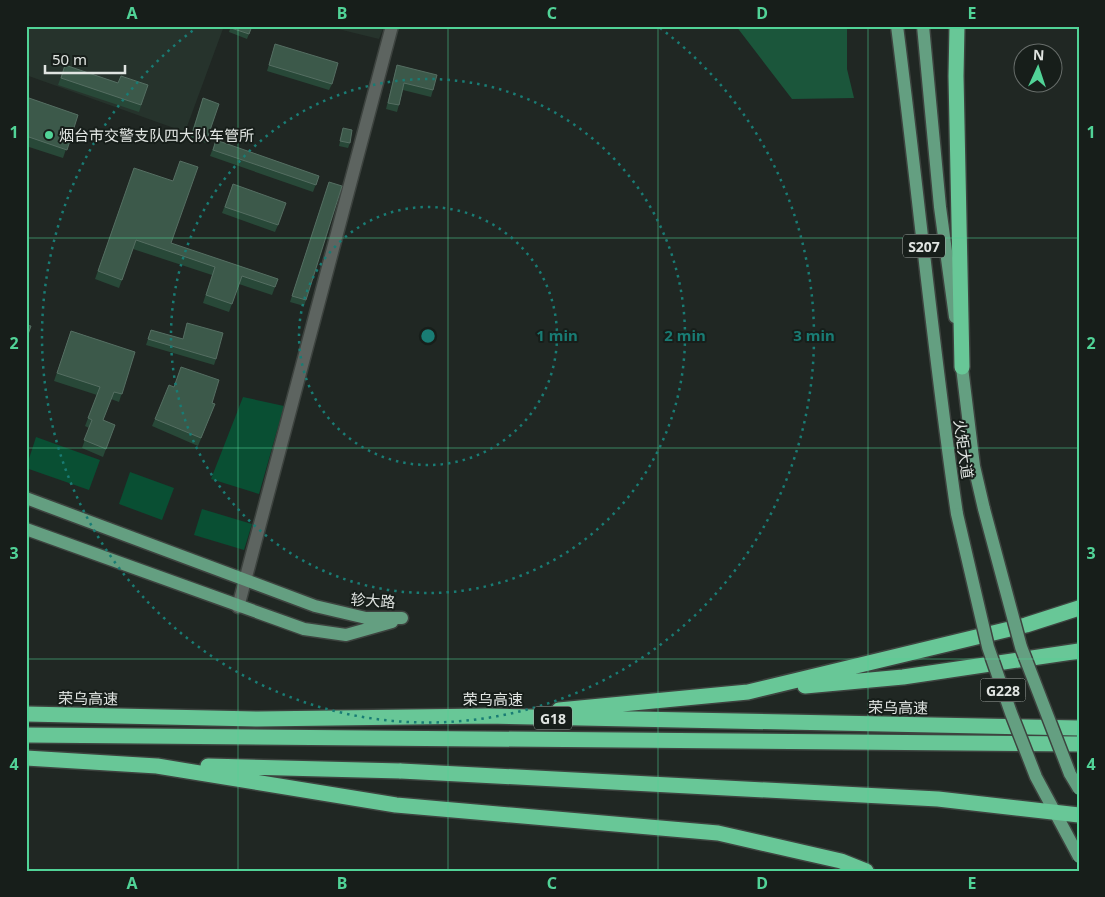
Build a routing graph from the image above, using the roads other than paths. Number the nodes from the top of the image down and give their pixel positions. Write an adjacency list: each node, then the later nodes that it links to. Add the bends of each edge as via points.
1 (392, 26): 10 (street)
2 (897, 26): 6 (main road, 火矩大道 / S207)
3 (923, 26): 5 (main road, 火矩大道 / S207, via 940,207)
4 (957, 26): 5 (highway)
5 (962, 367): 7 (main road, 火矩大道 / S207)
6 (950, 466): 24 (main road, 火矩大道 / G228, bridge, via 957,514 988,647 1036,777)
7 (974, 466): 22 (main road, 火矩大道 / G228, bridge, via 1021,647 1070,774)
8 (26, 498): 10 (main road, 轸大路)
9 (26, 529): 11 (main road, 轸大路)
10 (246, 581): 11 (street); 11 (main road, 轸大路, via 339,613 366,618 402,618 346,635 304,629)
11 (238, 607)
12 (1079, 608): 14 (highway, via 1026,625)
13 (1079, 651): 14 (highway, via 903,677)
14 (748, 692): 16 (highway)
15 (26, 714): 16 (highway, 荣乌高速 / G18, via 258,718)
16 (486, 716): 17 (highway, 荣乌高速 / G18)
17 (1079, 728)
18 (26, 735): 19 (highway, G18)
19 (1079, 744)
20 (26, 758): 21 (highway)
21 (157, 766): 23 (highway, bridge, via 401,771 938,799); 25 (highway, via 396,805 718,833 842,861)
22 (1079, 789)
23 (1079, 815)
24 (1079, 857)
25 (866, 871)

